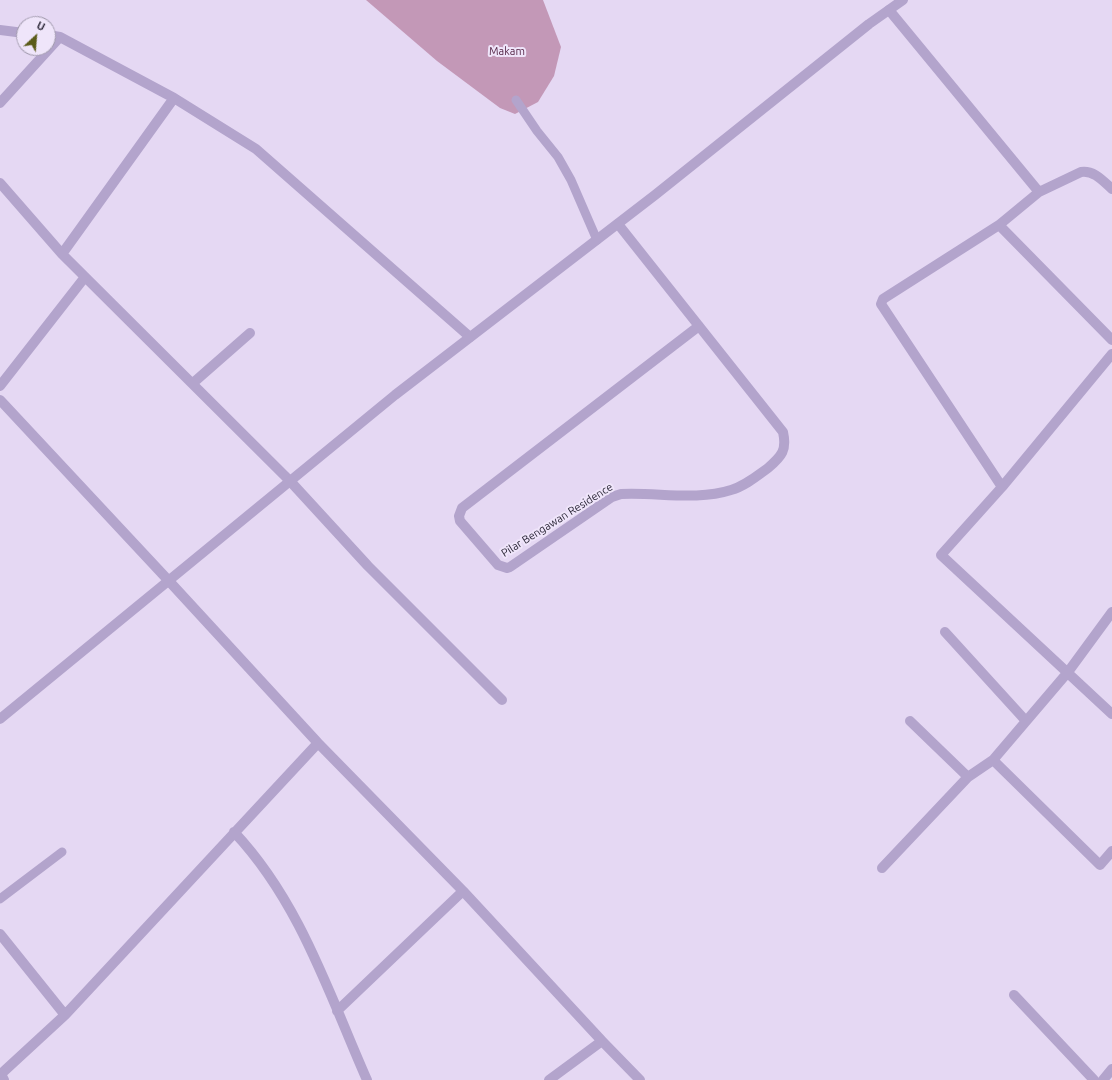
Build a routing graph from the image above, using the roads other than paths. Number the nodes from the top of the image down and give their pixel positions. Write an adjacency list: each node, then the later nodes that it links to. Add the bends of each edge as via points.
1 (903, 0): 2 (street)
2 (889, 10): 12 (street); 13 (street)
3 (0, 30): 4 (street)
4 (16, 32)
5 (56, 36): 6 (street)
6 (60, 37): 7 (street); 9 (street)
7 (174, 98): 16 (street); 20 (street, via 256,149)
8 (516, 100): 15 (lane, via 537,132 558,157)
9 (0, 103)
10 (0, 183): 16 (street)
11 (1112, 189): 12 (street, via 1088,171)
12 (1039, 192): 14 (street)
13 (618, 224): 15 (street); 18 (street, Pilar Bengawan Residence)
14 (998, 225): 21 (street); 27 (street, via 882,299 881,304)
15 (597, 240): 20 (street)
16 (62, 254): 17 (street)
17 (85, 277): 23 (street); 24 (street)
18 (698, 326): 18 (street, Pilar Bengawan Residence, via 783,432 785,443 780,457 751,480 732,490 705,495 621,494 612,497 510,567 498,565 460,521 462,508)
19 (250, 333): 23 (street)
20 (470, 337): 26 (street)
21 (1112, 340)
22 (1112, 354): 27 (street)
23 (193, 383): 26 (street)
24 (0, 386)
25 (0, 400): 28 (street)
26 (290, 481): 28 (street); 32 (street, via 368,566)
27 (1002, 487): 31 (street, via 941,555)
28 (168, 580): 34 (street); 37 (street)
29 (1112, 612): 31 (street)
30 (945, 632): 36 (street)
31 (1068, 672): 33 (street); 36 (street)
32 (502, 700)
33 (1112, 714)
34 (0, 719)
35 (910, 721): 39 (street)
36 (1026, 721): 38 (street)
37 (318, 743): 40 (street); 44 (street)
38 (993, 760): 39 (street); 41 (street, via 1100,865)
39 (968, 778): 43 (street)
40 (234, 832): 48 (street, via 268,872 294,913); 49 (street)
41 (1112, 851)
42 (62, 852): 45 (lane)
43 (882, 868)
44 (463, 892): 48 (street); 50 (street)
45 (0, 899)
46 (0, 934): 49 (street)
47 (1014, 995): 56 (street)
48 (337, 1011): 53 (street)
49 (65, 1015): 52 (street)
50 (602, 1041): 54 (street); 55 (street)
51 (1112, 1069): 57 (street)
52 (2, 1077)
53 (367, 1080)
54 (549, 1080)
55 (640, 1080)
56 (1094, 1080)
57 (1103, 1080)

